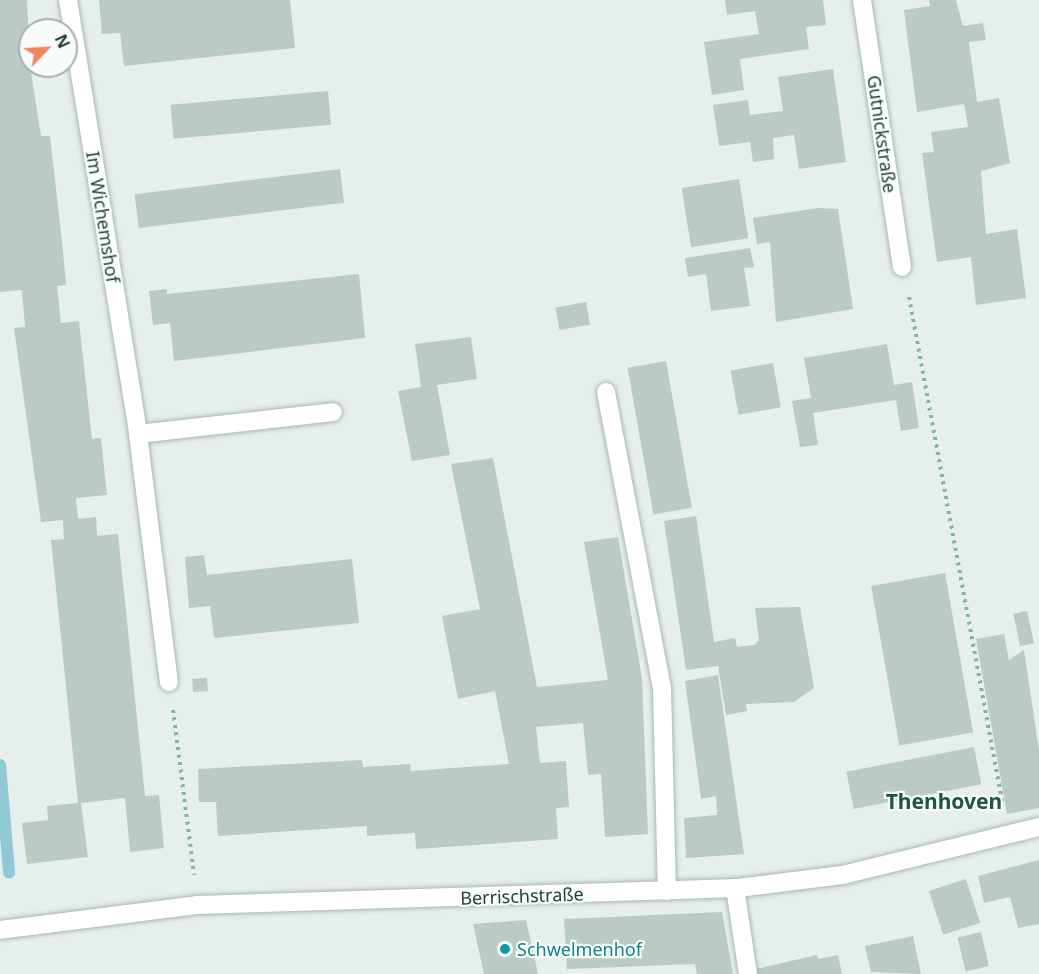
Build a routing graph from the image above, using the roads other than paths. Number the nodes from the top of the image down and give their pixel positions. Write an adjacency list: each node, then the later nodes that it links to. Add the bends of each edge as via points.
1 (68, 0): 6 (street, Im Wichemshof)
2 (862, 0): 3 (street, Gutnickstraße)
3 (902, 267)
4 (606, 392): 10 (street, via 662,688)
5 (333, 412): 6 (street)
6 (138, 434): 7 (street, Im Wichemshof)
7 (169, 682)
8 (1039, 827): 9 (street, Berrischstraße, via 842,875)
9 (735, 888): 10 (street, Berrischstraße); 12 (street)
10 (667, 891): 11 (street, Berrischstraße, via 197,905)
11 (0, 930)
12 (748, 974)

